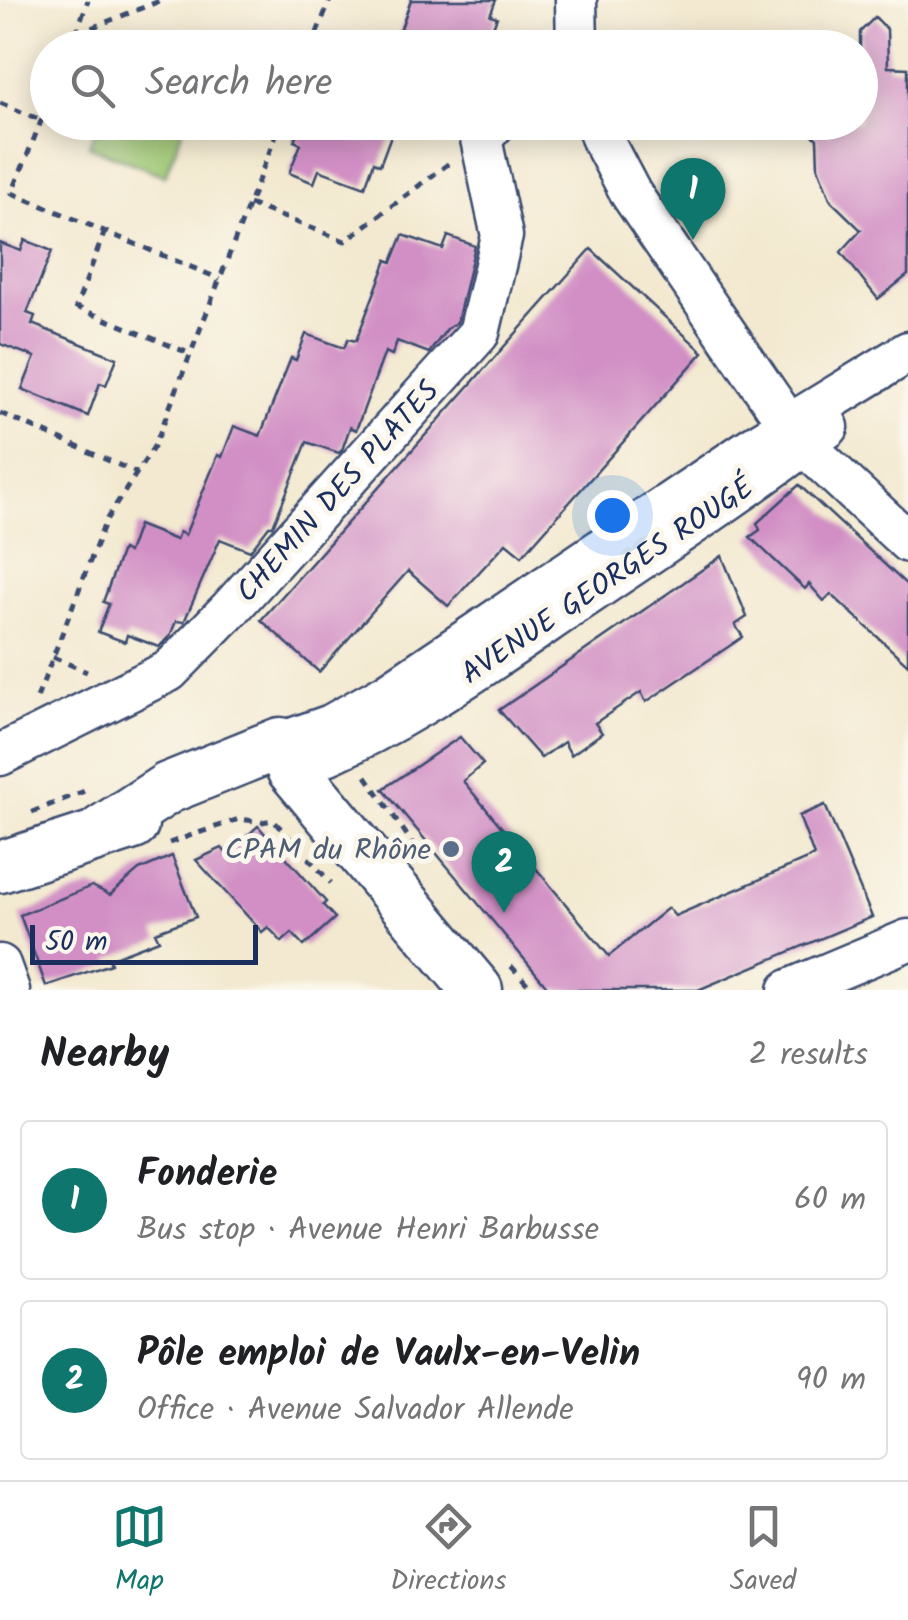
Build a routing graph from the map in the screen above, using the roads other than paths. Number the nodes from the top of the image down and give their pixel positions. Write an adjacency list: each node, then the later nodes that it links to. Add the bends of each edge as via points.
1 (576, 0): 2 (street)
2 (577, 30)
3 (489, 140): 8 (street, CHEMIN DES PLATES, via 502,236 479,333 168,671)
4 (603, 140): 6 (street, via 631,194)
5 (904, 355): 6 (street, AVENUE GEORGES ROUGÉ)
6 (796, 435): 7 (street); 9 (street, AVENUE GEORGES ROUGÉ, via 768,474 515,645 346,749)
7 (908, 542)
8 (9, 750)
9 (286, 756): 10 (main road, via 168,788 102,831); 14 (main road)
10 (0, 867)
11 (908, 940): 15 (street)
12 (0, 965): 13 (street)
13 (9, 990)
14 (478, 990)
15 (790, 990)

